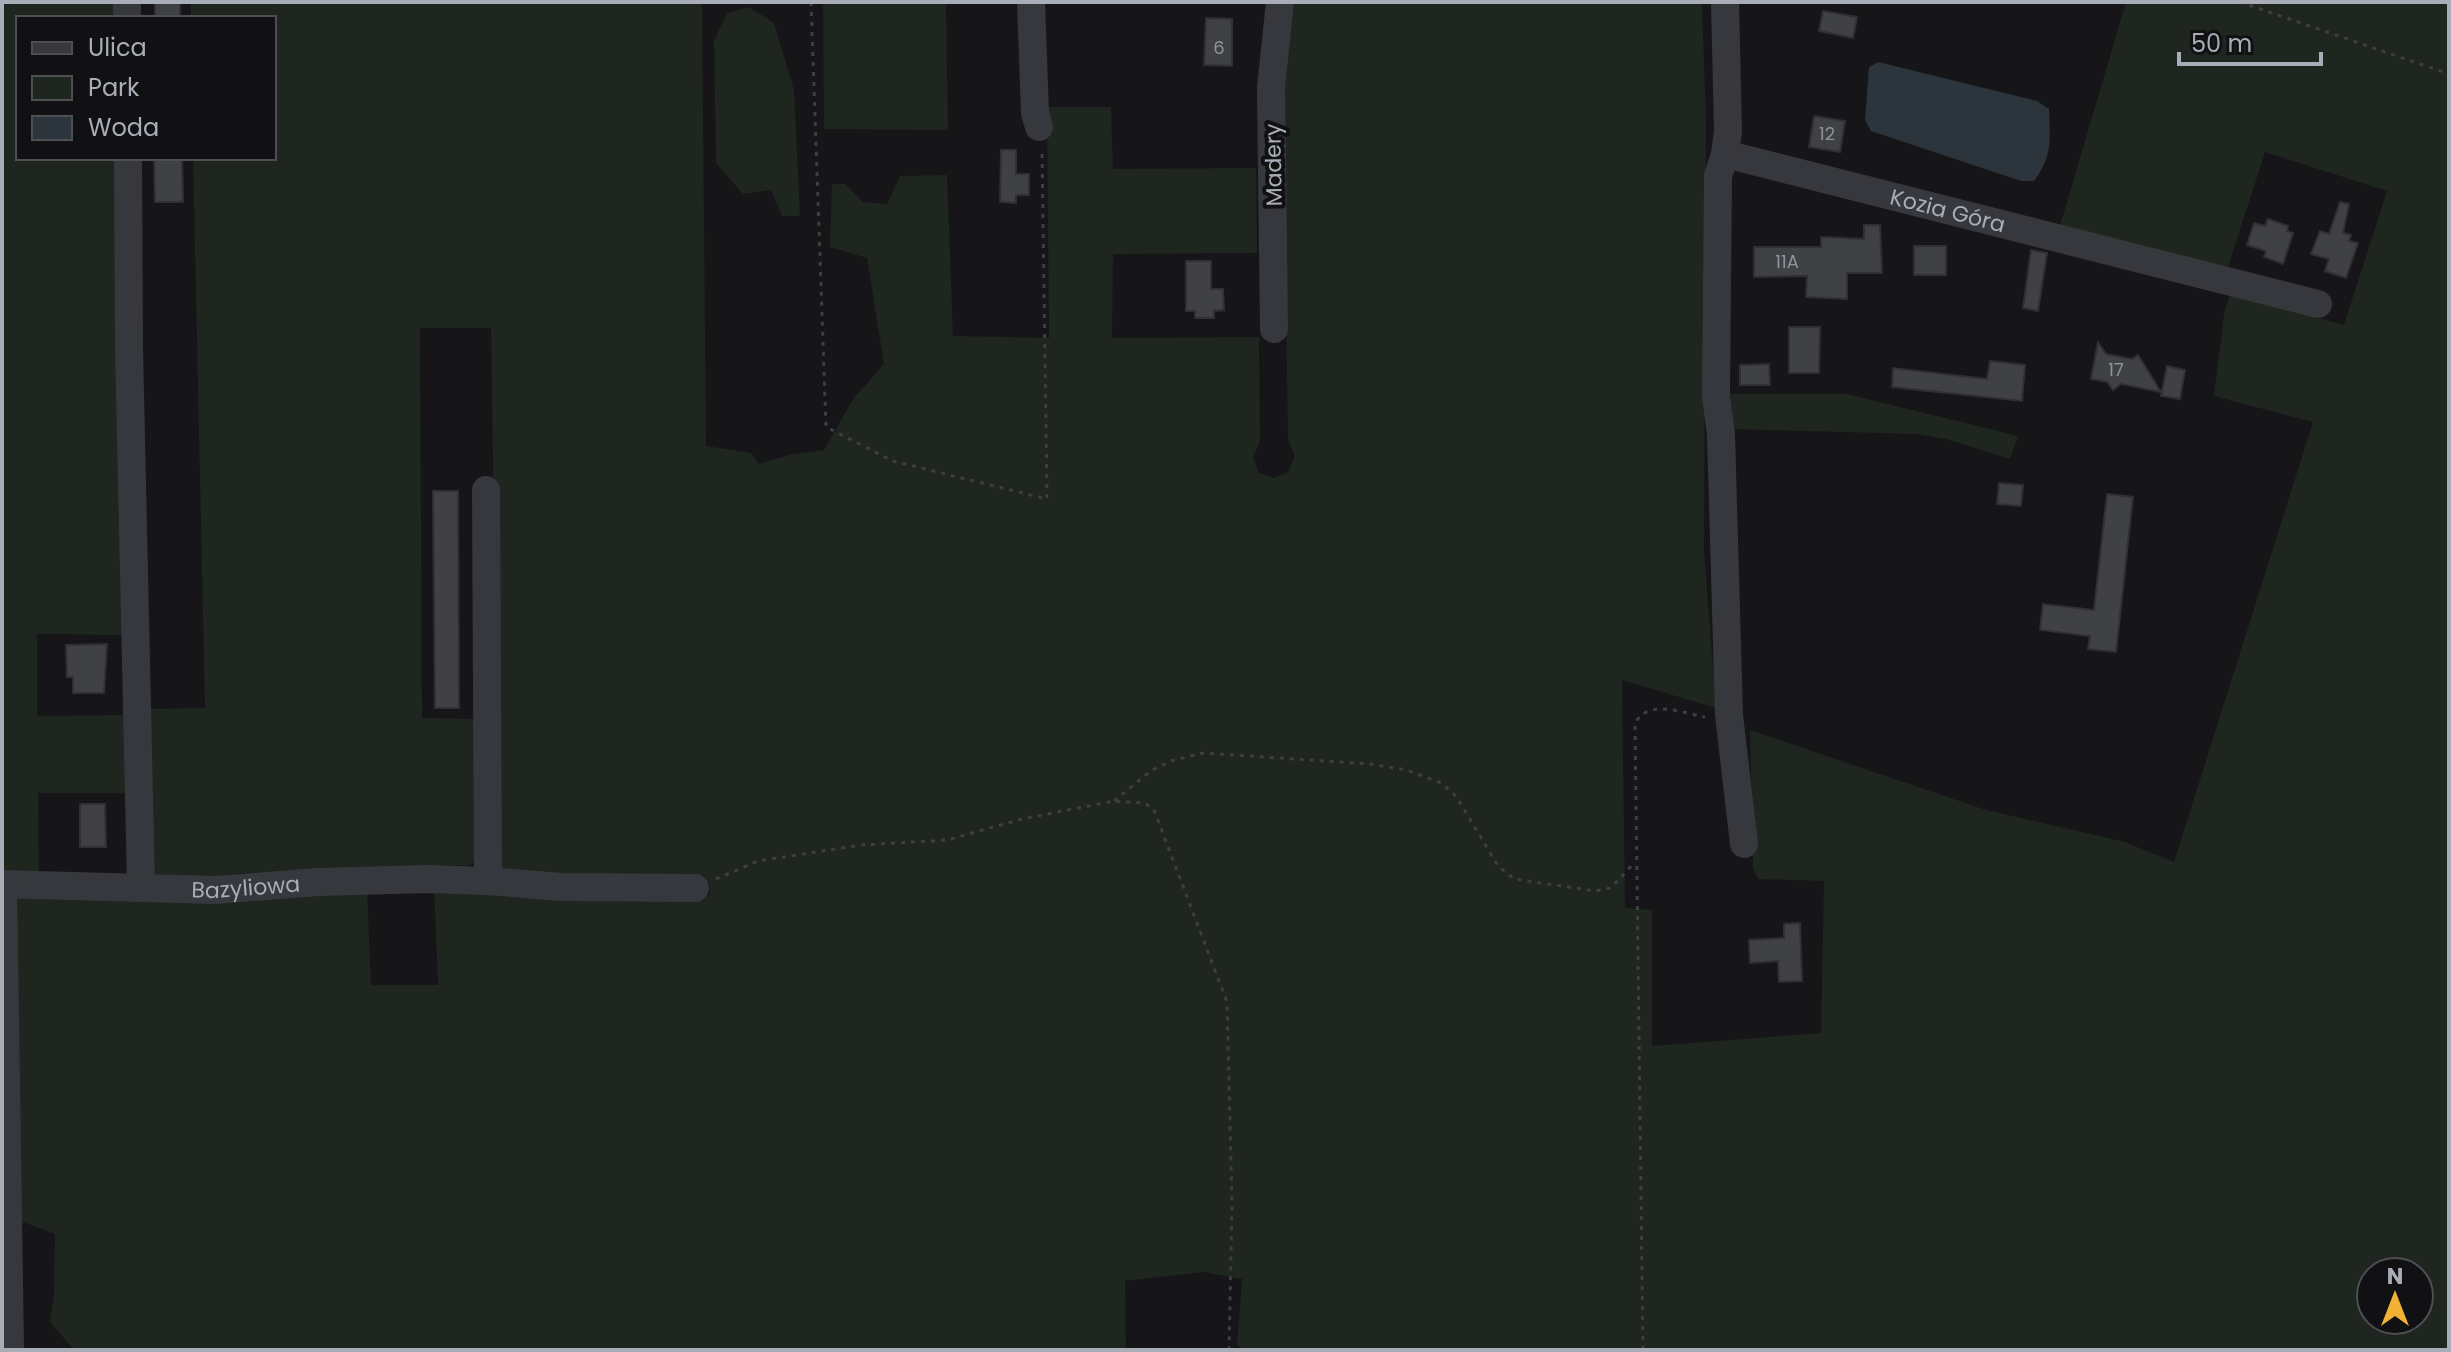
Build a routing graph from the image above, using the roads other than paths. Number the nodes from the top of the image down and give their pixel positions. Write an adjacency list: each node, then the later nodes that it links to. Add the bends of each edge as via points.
1 (1031, 2): 4 (street)
2 (1280, 2): 8 (street, Madery, via 1271,88)
3 (1725, 2): 5 (street)
4 (1039, 127)
5 (1725, 154): 7 (street, Kozia Góra); 10 (street, via 1718,176 1716,397 1729,715)
6 (128, 160): 13 (street)
7 (2318, 304)
8 (1274, 329)
9 (486, 490): 11 (street)
10 (1744, 844)
11 (488, 881): 13 (street, Bazyliowa, via 318,882 215,890); 14 (street, Bazyliowa)
12 (3, 884): 13 (street, Bazyliowa); 15 (street)
13 (141, 886)
14 (695, 888)
15 (10, 1350)

